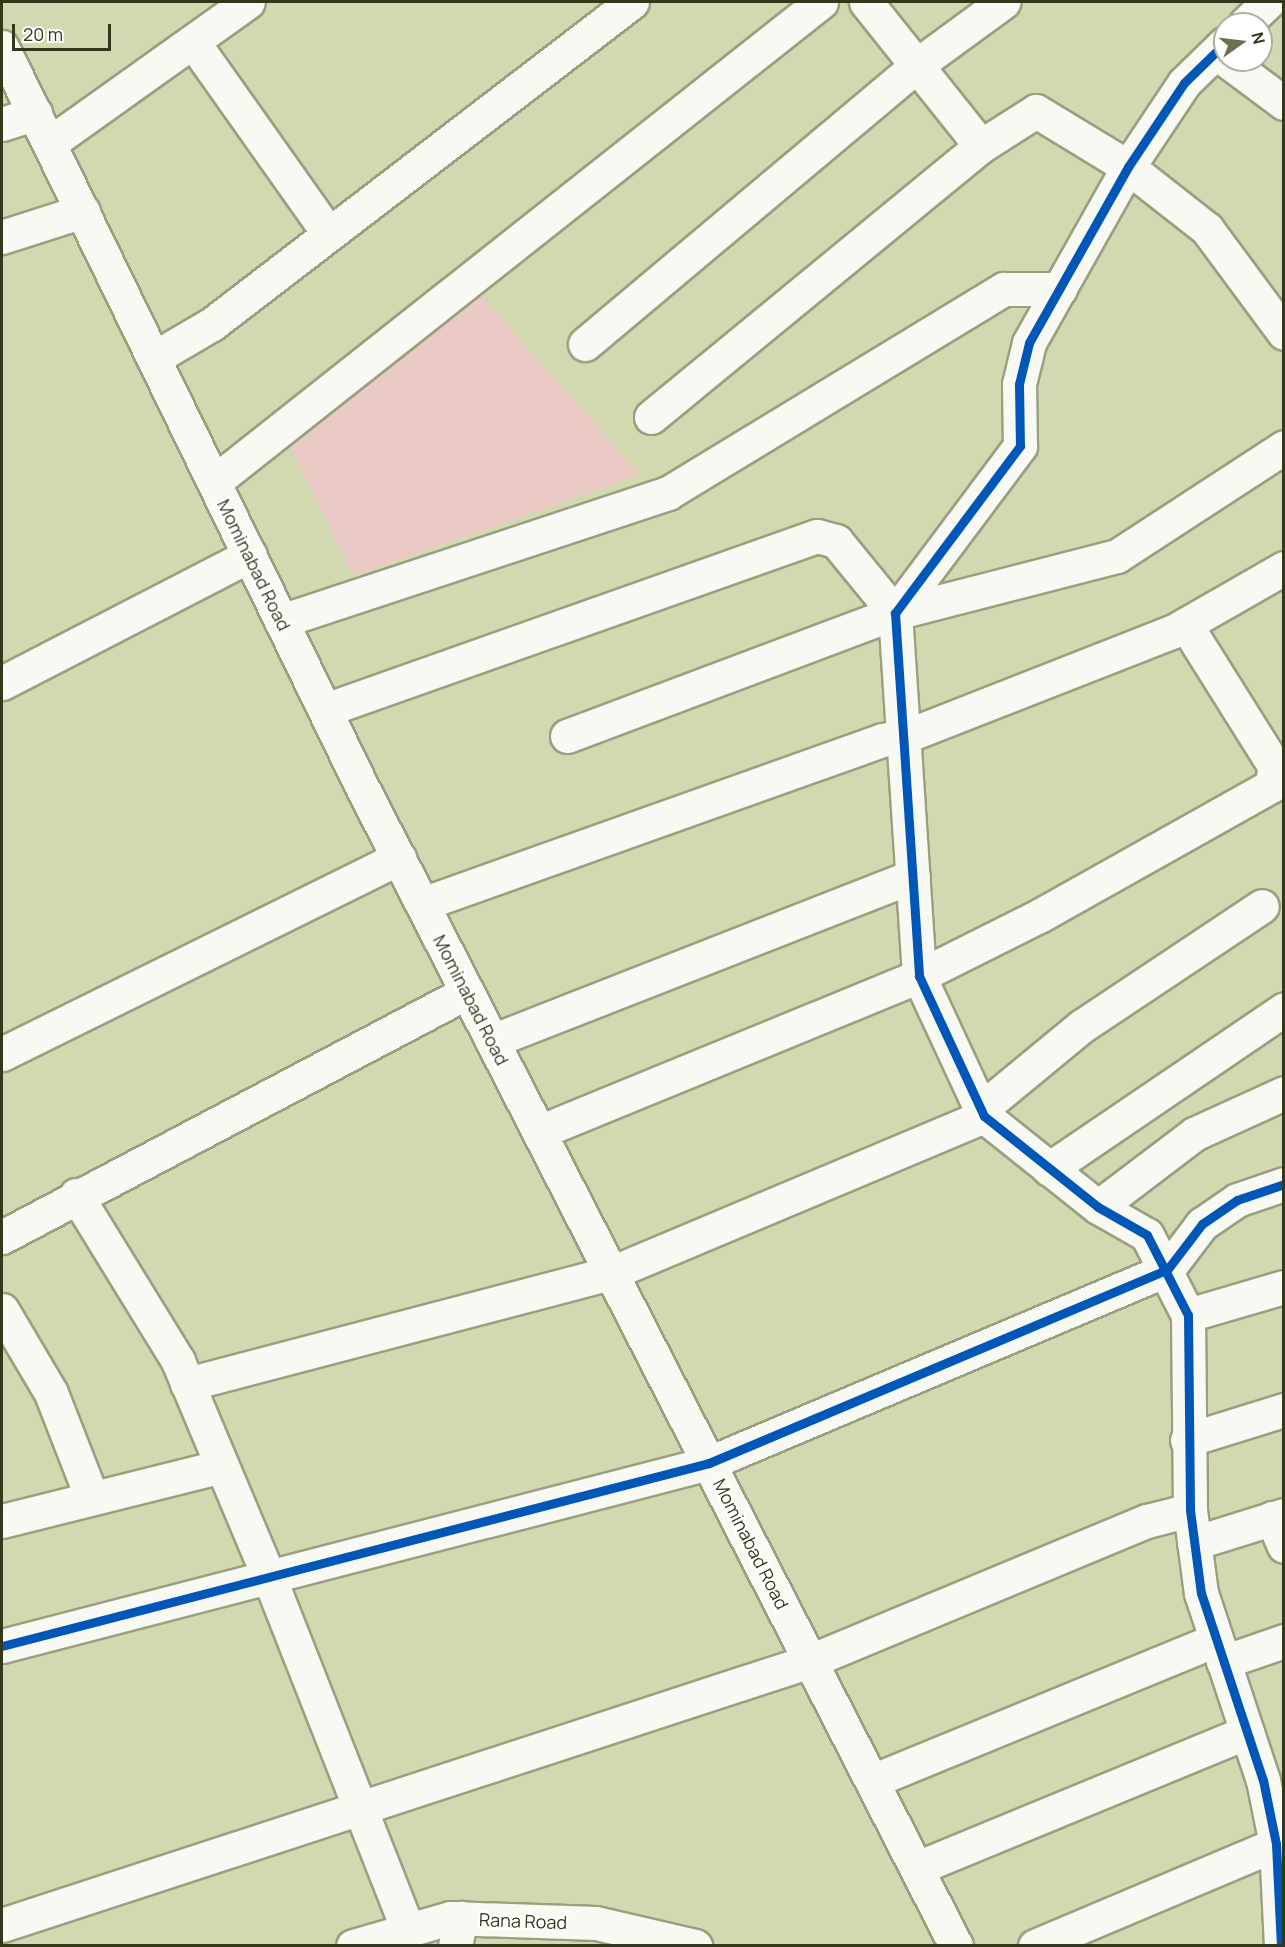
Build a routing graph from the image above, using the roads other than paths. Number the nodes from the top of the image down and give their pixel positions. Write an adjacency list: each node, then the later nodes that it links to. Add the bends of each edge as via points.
1 (248, 2): 6 (street)
2 (632, 2): 18 (street)
3 (821, 2): 26 (street)
4 (866, 2): 9 (street)
5 (1003, 2): 9 (street)
6 (193, 42): 14 (street); 18 (street)
7 (2, 47): 12 (street, Mominabad Road)
8 (1213, 61): 16 (street, via 1184,83)
9 (917, 65): 15 (street); 22 (street)
10 (1246, 72): 11 (street)
11 (1284, 103)
12 (35, 113): 13 (street); 14 (street, Mominabad Road)
13 (2, 124)
14 (50, 143): 17 (street, Mominabad Road)
15 (981, 146): 16 (street, via 1036,111); 24 (street)
16 (1128, 167): 20 (street); 21 (street, via 1207,229)
17 (83, 211): 19 (street); 23 (street, Mominabad Road)
18 (329, 234): 23 (street, via 212,324)
19 (2, 237)
20 (1060, 289): 29 (street, via 1029,343 1019,384 1020,446); 30 (street, via 1005,289 668,493)
21 (1284, 333)
22 (585, 344)
23 (154, 358): 26 (street, Mominabad Road)
24 (651, 417)
25 (1284, 447): 29 (street, via 1117,556)
26 (214, 482): 27 (street, Mominabad Road)
27 (250, 555): 30 (street, Mominabad Road); 32 (street)
28 (1284, 568): 31 (street)
29 (895, 613): 33 (street, via 836,541 817,536); 34 (street); 35 (street)
30 (281, 621): 33 (street, Mominabad Road)
31 (1186, 625): 35 (street); 40 (street, via 1275,767 1271,786 1039,916)
32 (2, 683)
33 (324, 710): 36 (street, Mominabad Road)
34 (567, 736)
35 (906, 736): 37 (street); 38 (street, via 871,744)
36 (399, 858): 38 (street, Mominabad Road); 44 (street)
37 (914, 876): 40 (street); 43 (street)
38 (422, 904): 41 (street, Mominabad Road)
39 (1262, 906): 46 (street, via 1082,1026)
40 (919, 976): 46 (street); 47 (street)
41 (467, 992): 43 (street, Mominabad Road); 50 (street)
42 (1284, 1009): 48 (street)
43 (492, 1041): 47 (street, Mominabad Road)
44 (2, 1054)
45 (1284, 1094): 51 (street, via 1194,1134)
46 (982, 1113): 48 (street); 54 (street)
47 (539, 1132): 54 (street, Mominabad Road)
48 (1049, 1169): 51 (street)
49 (1284, 1184): 53 (street, via 1237,1200 1202,1224)
50 (75, 1195): 52 (street); 58 (street, via 178,1361)
51 (1098, 1207): 53 (street, via 1147,1235)
52 (2, 1237)
53 (1167, 1270): 57 (street); 61 (street)
54 (611, 1273): 58 (street); 61 (street, Mominabad Road)
55 (1284, 1287): 57 (street)
56 (2, 1310): 63 (street, via 51,1393)
57 (1188, 1315): 60 (street)
58 (187, 1384): 62 (street)
59 (1284, 1410): 60 (street)
60 (1187, 1440): 64 (street)
61 (709, 1463): 68 (street); 72 (street, Mominabad Road)
62 (219, 1467): 63 (street); 68 (street)
63 (92, 1498): 65 (street)
64 (1190, 1510): 67 (street); 72 (street, via 1147,1521)
65 (2, 1521)
66 (1280, 1526): 67 (street)
67 (1194, 1543): 71 (street, via 1201,1593)
68 (269, 1577): 70 (street); 75 (street)
69 (1284, 1641): 71 (street)
70 (2, 1646)
71 (1220, 1651): 73 (street); 74 (street)
72 (810, 1661): 74 (street, Mominabad Road); 75 (street)
73 (1247, 1732): 76 (street); 77 (street)
74 (872, 1781): 77 (street, Mominabad Road)
75 (360, 1806): 78 (street); 79 (street)
76 (1276, 1844): 84 (street); 85 (street)
77 (917, 1868): 83 (street, Mominabad Road)
78 (2, 1925)
79 (408, 1930): 80 (street, Rana Road); 81 (street, Rana Road)
80 (458, 1932): 82 (street, Rana Road, via 596,1923)
81 (353, 1946)
82 (695, 1946)
83 (956, 1946)
84 (1035, 1946)
85 (1281, 1946)

